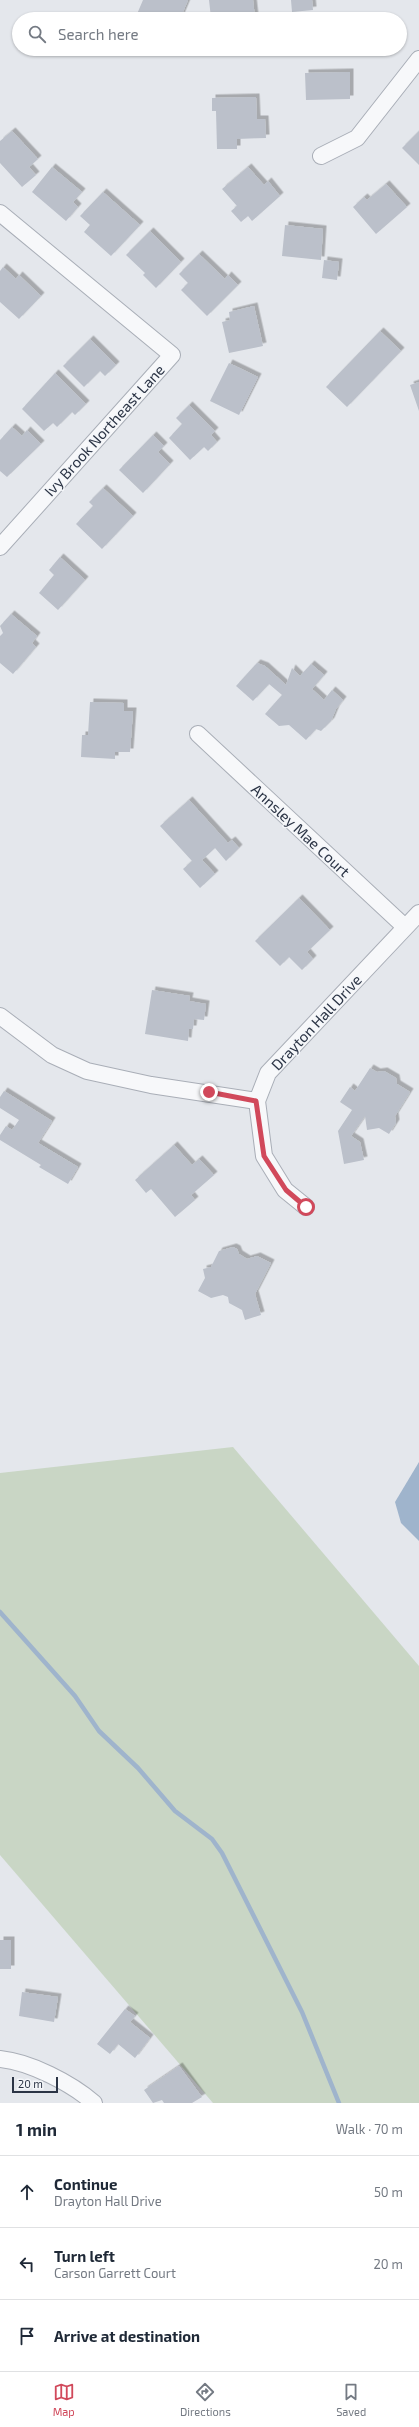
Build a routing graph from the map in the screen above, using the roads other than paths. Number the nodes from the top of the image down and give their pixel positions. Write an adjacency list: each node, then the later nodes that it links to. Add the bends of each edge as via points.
1 (419, 59): 2 (street, via 357,138)
2 (321, 156)
3 (0, 213): 4 (street, Ivy Brook Northeast Lane, via 172,355)
4 (0, 546)
5 (198, 734): 7 (street, Annsley Mae Court)
6 (419, 912): 7 (street, Drayton Hall Drive)
7 (405, 927): 9 (street, Drayton Hall Drive, via 268,1073)
8 (0, 1016): 9 (street, via 52,1055 86,1071)
9 (256, 1101): 10 (street, via 264,1156 286,1190)
10 (306, 1207)
11 (0, 2059): 12 (street, via 50,2074)
12 (94, 2103)

